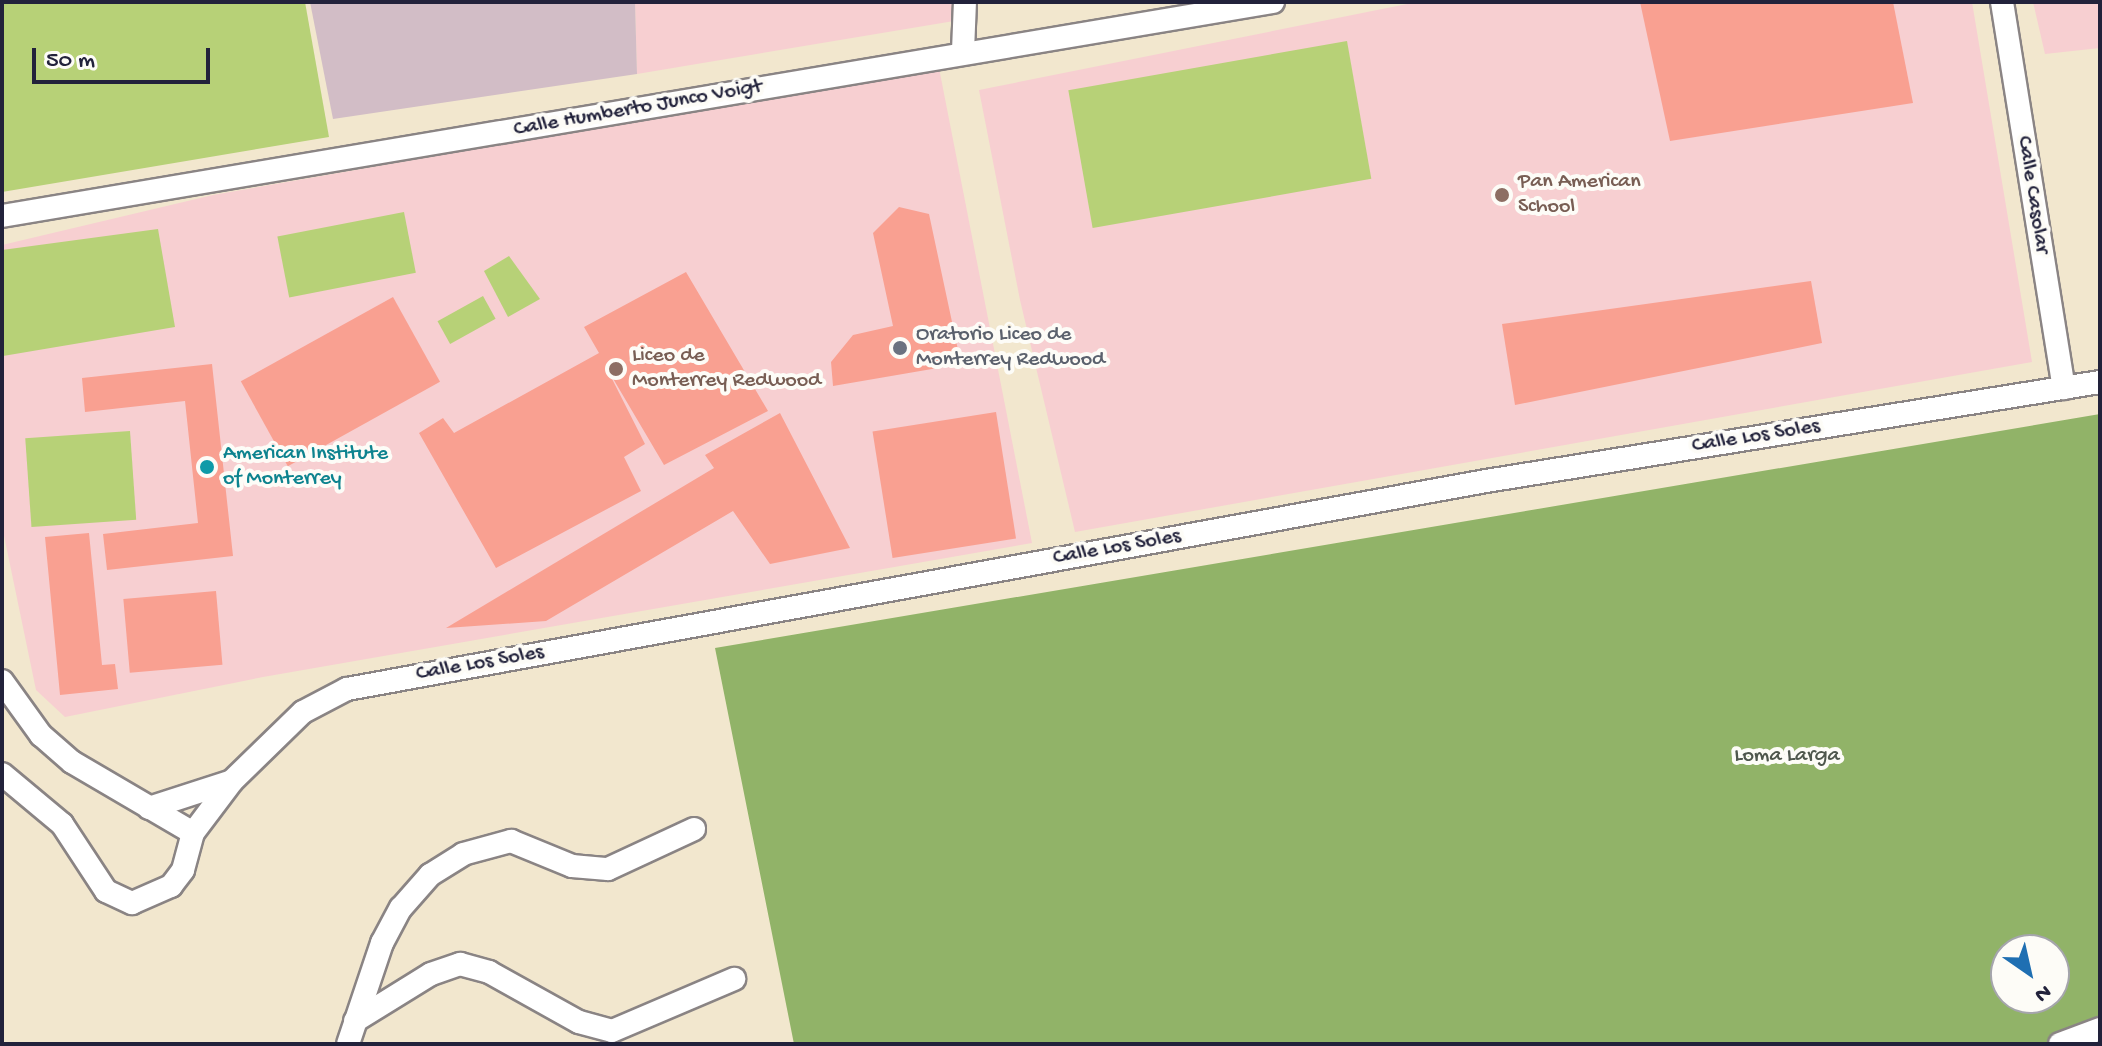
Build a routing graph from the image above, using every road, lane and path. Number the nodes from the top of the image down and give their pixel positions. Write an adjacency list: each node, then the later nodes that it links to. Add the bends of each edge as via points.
1 (965, 2): 4 (street)
2 (1273, 2): 4 (street, Calle Humberto Junco Voigt)
3 (2002, 2): 7 (street, Calle Casolar)
4 (963, 51): 5 (street, Calle Humberto Junco Voigt)
5 (8, 216)
6 (2100, 382): 7 (street, Calle Los Soles)
7 (2064, 388): 10 (street, Calle Los Soles, via 1486,481 347,689 303,712)
8 (2, 681): 11 (street, via 41,735 72,762)
9 (2, 774): 13 (street, via 62,824 95,878 118,900 145,900 171,886 183,870)
10 (232, 781): 11 (street); 13 (street, Calle Los Soles)
11 (149, 808): 13 (street)
12 (694, 829): 15 (street, via 608,869 572,866 511,841 463,854 430,875 401,908 382,943)
13 (193, 833)
14 (734, 979): 15 (street, via 612,1031 579,1022 489,972 460,964 431,974)
15 (355, 1021): 17 (street)
16 (2100, 1029): 18 (street)
17 (348, 1044)
18 (2060, 1044)

